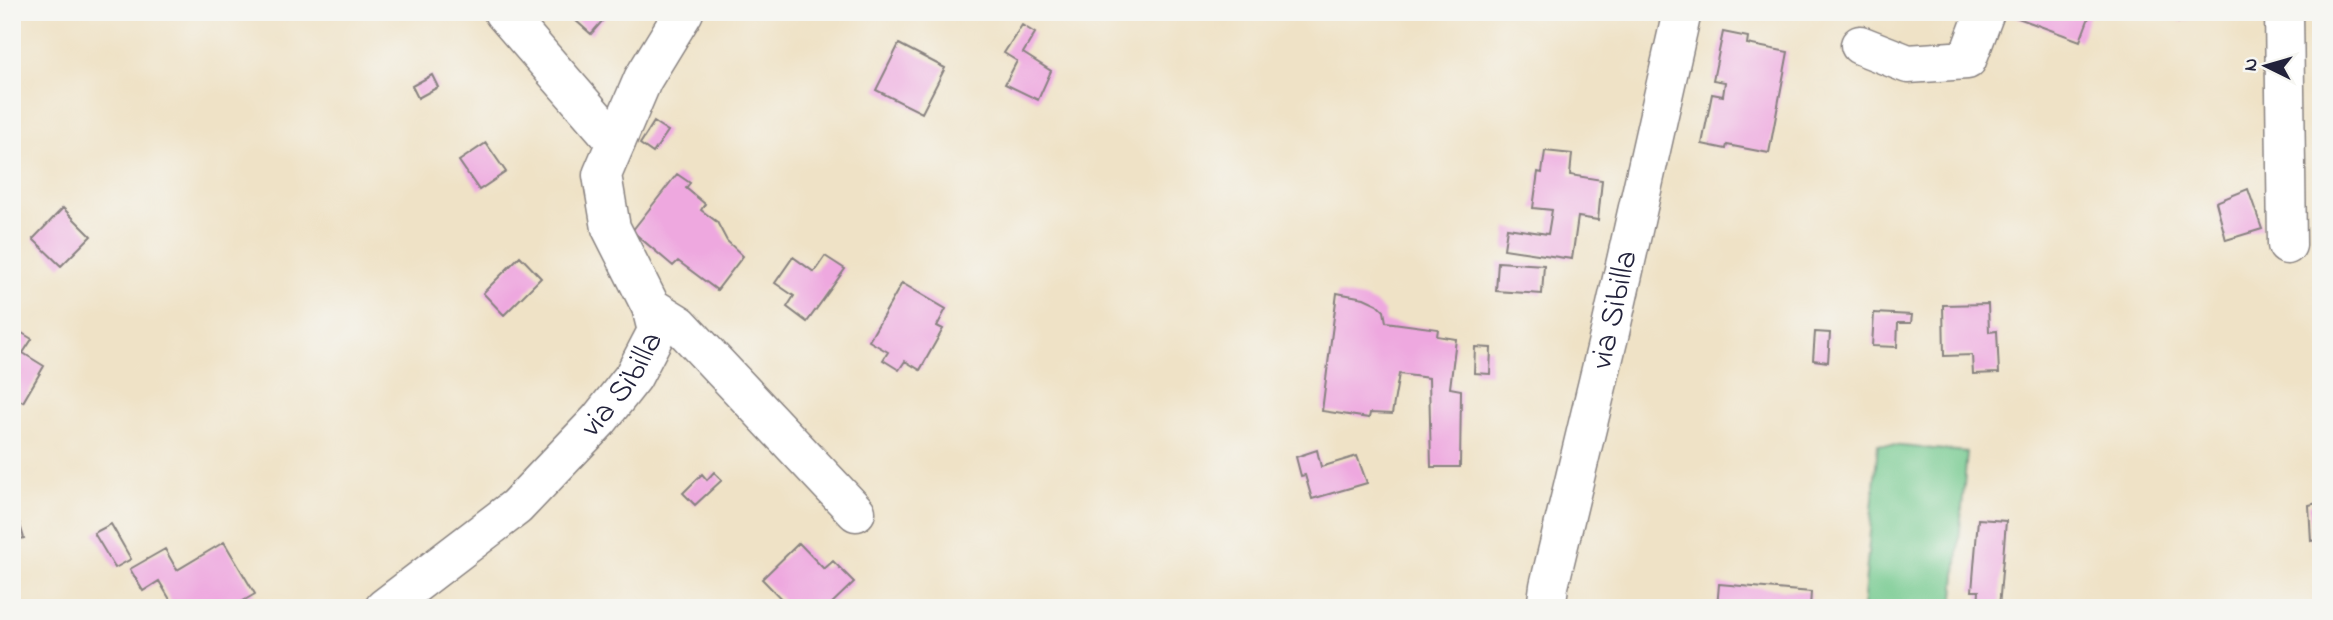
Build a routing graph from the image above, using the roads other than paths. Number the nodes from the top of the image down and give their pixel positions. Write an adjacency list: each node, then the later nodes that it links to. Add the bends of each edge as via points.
1 (503, 12): 7 (street)
2 (684, 12): 7 (street, via Sibilla, via 643,79)
3 (1682, 12): 12 (street, via Sibilla)
4 (1985, 12): 6 (street, via 1967,60 1908,64)
5 (2284, 12): 8 (street)
6 (1860, 45)
7 (616, 142): 9 (street, via Sibilla, via 602,175 611,228)
8 (2287, 244)
9 (651, 307): 10 (street, via 680,325); 11 (street, via Sibilla, via 657,331 633,377 599,420 516,507)
10 (856, 512)
11 (384, 608)
12 (1546, 608)

